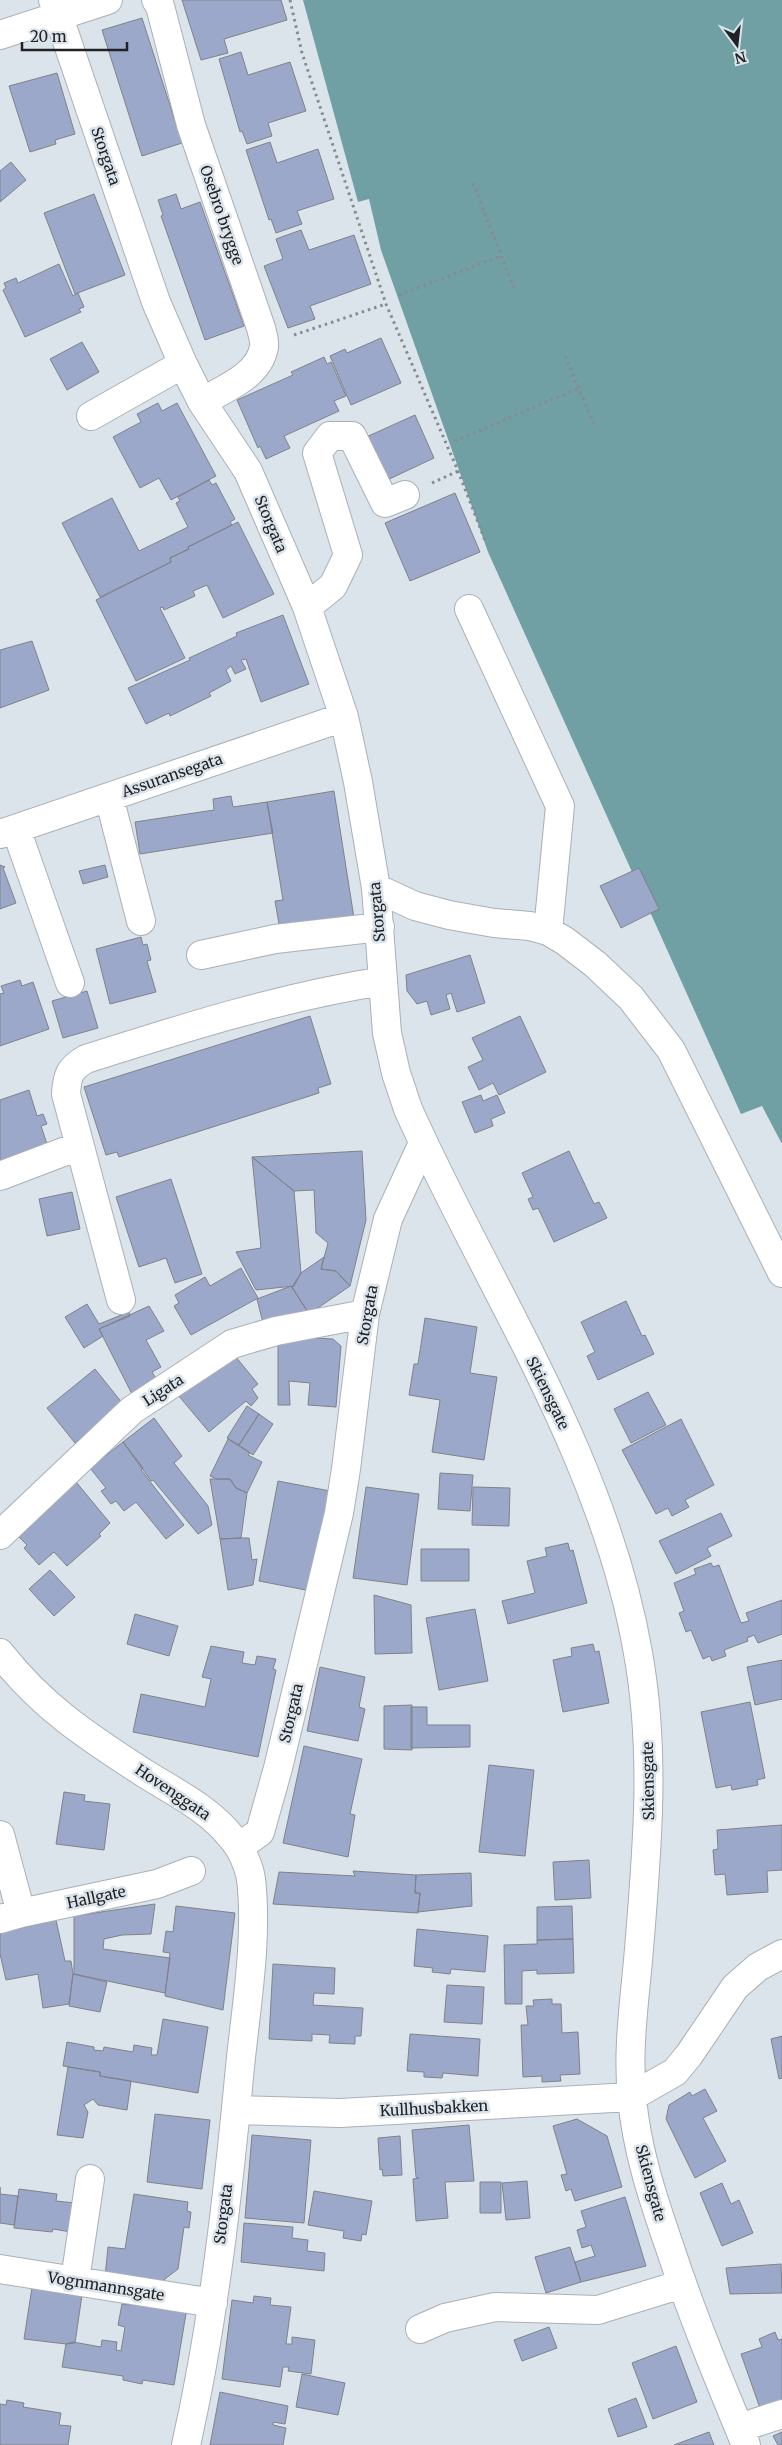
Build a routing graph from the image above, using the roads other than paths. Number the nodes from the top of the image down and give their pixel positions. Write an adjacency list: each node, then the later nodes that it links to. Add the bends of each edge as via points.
1 (108, 0): 3 (street)
2 (156, 0): 6 (street, Osebro brygge, via 191,125 265,346 258,364 249,374)
3 (56, 8): 4 (street); 5 (street, Storgata, via 156,302)
4 (0, 35)
5 (183, 364): 6 (street, Storgata); 7 (street)
6 (202, 402): 9 (street, Storgata, via 248,472)
7 (92, 416)
8 (404, 495): 9 (street, via 385,503 352,436 330,436 316,453 348,555 333,586)
9 (307, 607): 11 (street, Storgata)
10 (469, 608): 17 (street, via 560,806)
11 (344, 717): 12 (street, Assuransegata); 14 (street, Storgata)
12 (109, 797): 13 (street, Assuransegata); 15 (street)
13 (8, 831): 20 (street)
14 (376, 888): 16 (street, Storgata); 17 (street, via 406,902 449,915)
15 (142, 921)
16 (380, 927): 18 (street, via 275,939); 19 (street, Storgata)
17 (548, 931): 24 (street, via 595,964 631,998 671,1050)
18 (201, 955)
19 (383, 981): 21 (street, Storgata, via 387,1033 396,1074); 22 (street, via 333,989 226,1015 86,1059 72,1067 66,1078 66,1094)
20 (70, 982)
21 (423, 1144): 26 (street, Storgata, via 388,1219); 35 (street, Skiensgate, via 576,1450 622,1586 638,1653 646,1712 649,1787 648,1850 631,2042)
22 (79, 1146): 23 (street); 25 (street)
23 (0, 1176)
24 (782, 1274)
25 (121, 1300)
26 (365, 1314): 27 (street, Ligata, via 276,1331 232,1344 132,1410); 30 (street, Storgata, via 339,1513 264,1819 260,1832)
27 (0, 1535)
28 (0, 1653): 30 (street, Hovenggata, via 22,1682 56,1712 90,1738 204,1810)
29 (0, 1835): 32 (street)
30 (239, 1847): 34 (street, Hovenggata, via 250,1877 253,1913)
31 (191, 1871): 32 (street, Hallgate, via 157,1884)
32 (10, 1916)
33 (782, 1954): 35 (street, via 758,1967 735,1987 675,2072)
34 (249, 1982): 36 (street, Storgata)
35 (632, 2097): 36 (street, Kullhusbakken, via 340,2113); 40 (street, Skiensgate, via 654,2203)
36 (236, 2110): 41 (street, Storgata)
37 (90, 2179): 39 (street)
38 (0, 2268): 39 (street, Vognmannsgate)
39 (75, 2280): 41 (street, Vognmannsgate)
40 (682, 2284): 42 (street, via 598,2310 495,2307 445,2318); 44 (street, Skiensgate)
41 (212, 2303): 45 (street, Storgata)
42 (420, 2329)
43 (782, 2414): 44 (street)
44 (743, 2436)
45 (186, 2445)

